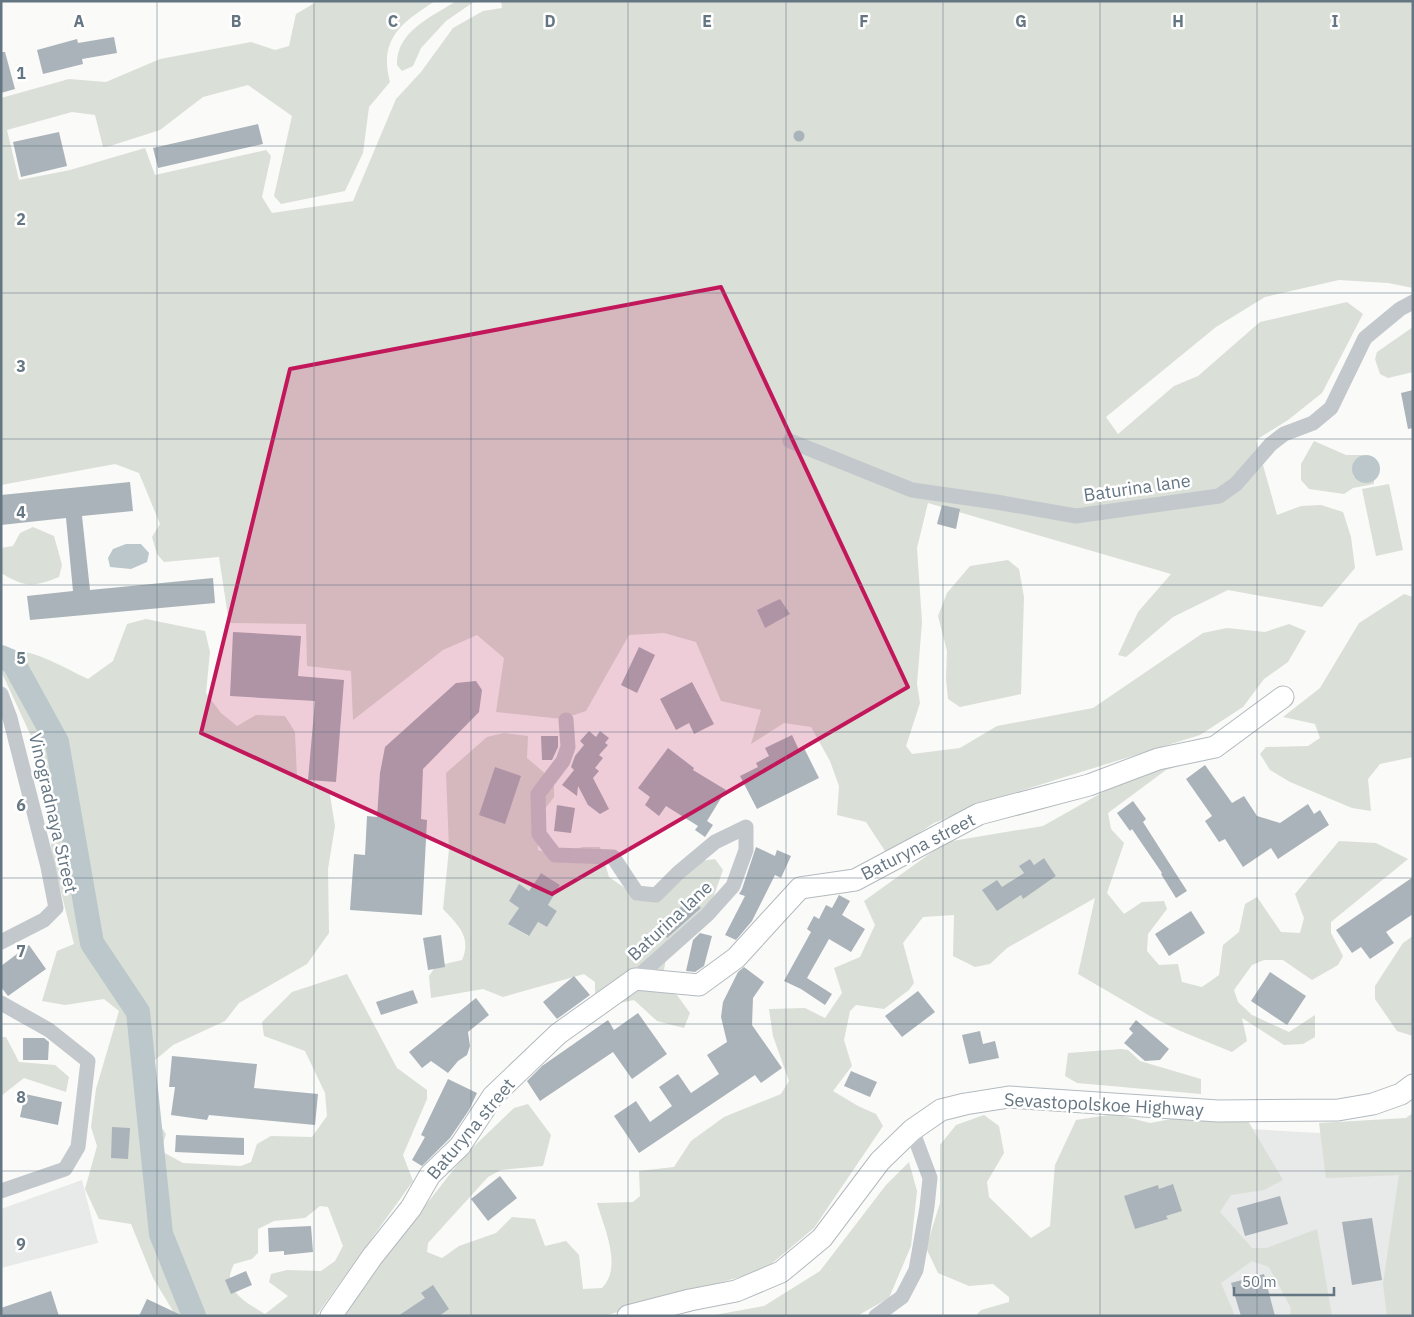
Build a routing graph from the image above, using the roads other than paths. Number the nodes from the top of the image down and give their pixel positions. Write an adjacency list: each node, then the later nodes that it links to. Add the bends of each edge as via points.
1 (1413, 302): 2 (street, Baturina lane, via 1365,338 1331,408 1313,423 1284,434 1271,444 1236,484 1219,496 1076,516 912,490)
2 (790, 442)
3 (1, 694): 6 (street, Vinogradnaya Street, via 10,718 56,908 44,920)
4 (1283, 697): 7 (main road, Baturyna street, via 1216,747 1158,758 1089,785 979,814 855,880 800,888 736,958 699,985)
5 (566, 720): 7 (street, Baturina lane, via 568,748 563,762 538,794 539,834 554,855 613,857 637,893 656,895 715,842 746,827 746,850 733,886 708,915)
6 (1, 942)
7 (635, 979): 12 (main road, Baturyna street, via 558,1034 493,1096 460,1146 430,1175 411,1208)
8 (1, 1003): 11 (street, via 49,1030 88,1061 78,1147 65,1168)
9 (1413, 1085): 10 (main road, Sevastopolskoe Highway, via 1382,1101 1338,1110 1218,1111 1009,1097 941,1110)
10 (914, 1134): 13 (main road, Sevastopolskoe Highway, via 880,1161 822,1238 781,1272 736,1291); 14 (main road, via 819,1252 798,1270 769,1285 720,1303); 15 (street, via 930,1178 916,1270 902,1297)
11 (1, 1191)
12 (331, 1316)
13 (628, 1316)
14 (658, 1316)
15 (876, 1316)

